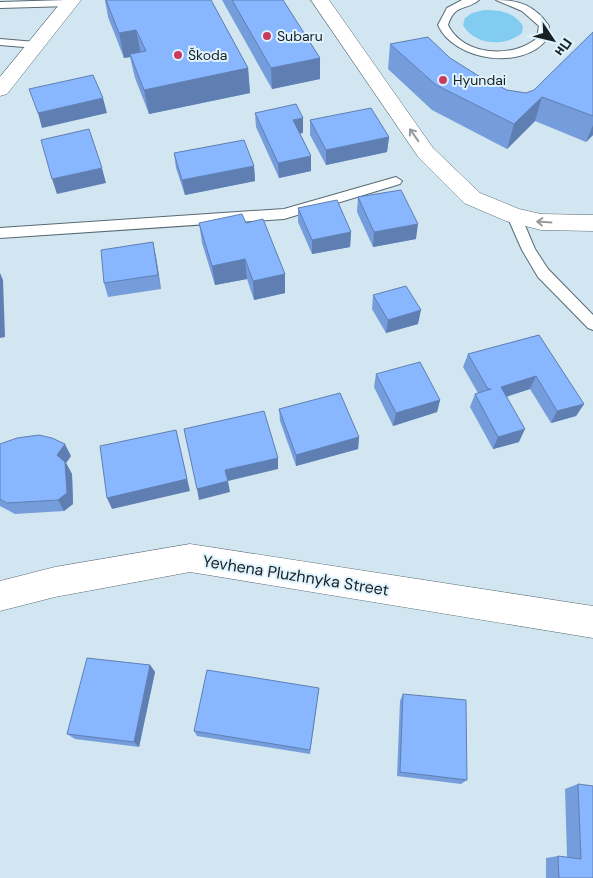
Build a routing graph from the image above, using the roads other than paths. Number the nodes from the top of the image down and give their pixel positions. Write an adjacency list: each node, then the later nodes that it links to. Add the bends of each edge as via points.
1 (320, 0): 10 (street, one-way to 1, via 472,198 426,153)
2 (474, 0): 3 (lane, via 459,4 446,13 442,25 450,37 465,47 487,53 510,54 530,48 542,39 544,26 536,14)
3 (501, 0)
4 (71, 2): 5 (lane); 7 (street)
5 (0, 5)
6 (0, 42): 7 (lane)
7 (36, 45): 8 (street)
8 (0, 90)
9 (396, 181): 12 (lane, via 284,214)
10 (514, 216): 11 (street, one-way to 10, via 541,222); 13 (lane, via 543,273)
11 (593, 223)
12 (0, 233)
13 (588, 313): 14 (lane)
14 (593, 324)
15 (0, 596): 16 (street, Yevhena Pluzhnyka Street, via 55,582 190,558)
16 (593, 622)

